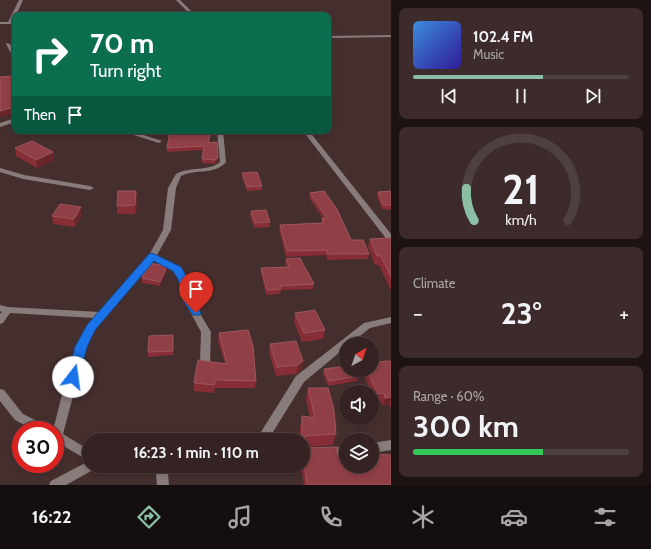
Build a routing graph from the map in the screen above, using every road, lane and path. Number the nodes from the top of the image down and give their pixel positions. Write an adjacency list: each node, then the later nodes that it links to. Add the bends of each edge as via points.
1 (21, 0): 4 (street)
2 (178, 0): 3 (street); 5 (street)
3 (184, 0)
4 (15, 12)
5 (190, 12)
6 (12, 19): 7 (street, via 10,23)
7 (0, 23)
8 (391, 36): 9 (street)
9 (331, 37)
10 (8, 44): 11 (street)
11 (12, 51)
12 (12, 121): 13 (street)
13 (0, 125)
14 (134, 134): 17 (street)
15 (220, 134): 21 (street, via 222,162 215,168 190,169 178,175 172,188 167,230)
16 (308, 134): 20 (street)
17 (159, 141)
18 (0, 170): 19 (street, via 23,178)
19 (90, 188)
20 (391, 239)
21 (152, 256): 23 (street); 26 (street, via 177,269 180,274 189,302 206,332)
22 (4, 309): 23 (street); 25 (street)
23 (102, 315): 29 (street, via 91,328 81,347)
24 (391, 320): 30 (street, via 367,326 300,379)
25 (0, 321)
26 (205, 363)
27 (0, 393): 28 (street, via 19,417)
28 (27, 421)
29 (60, 421)
30 (266, 433)
31 (64, 441): 35 (street)
32 (391, 445): 33 (street)
33 (379, 447)
34 (339, 451): 36 (street)
35 (82, 452)
36 (317, 453)
37 (82, 470): 39 (street)
38 (162, 473): 40 (street)
39 (55, 485)
40 (163, 485)

